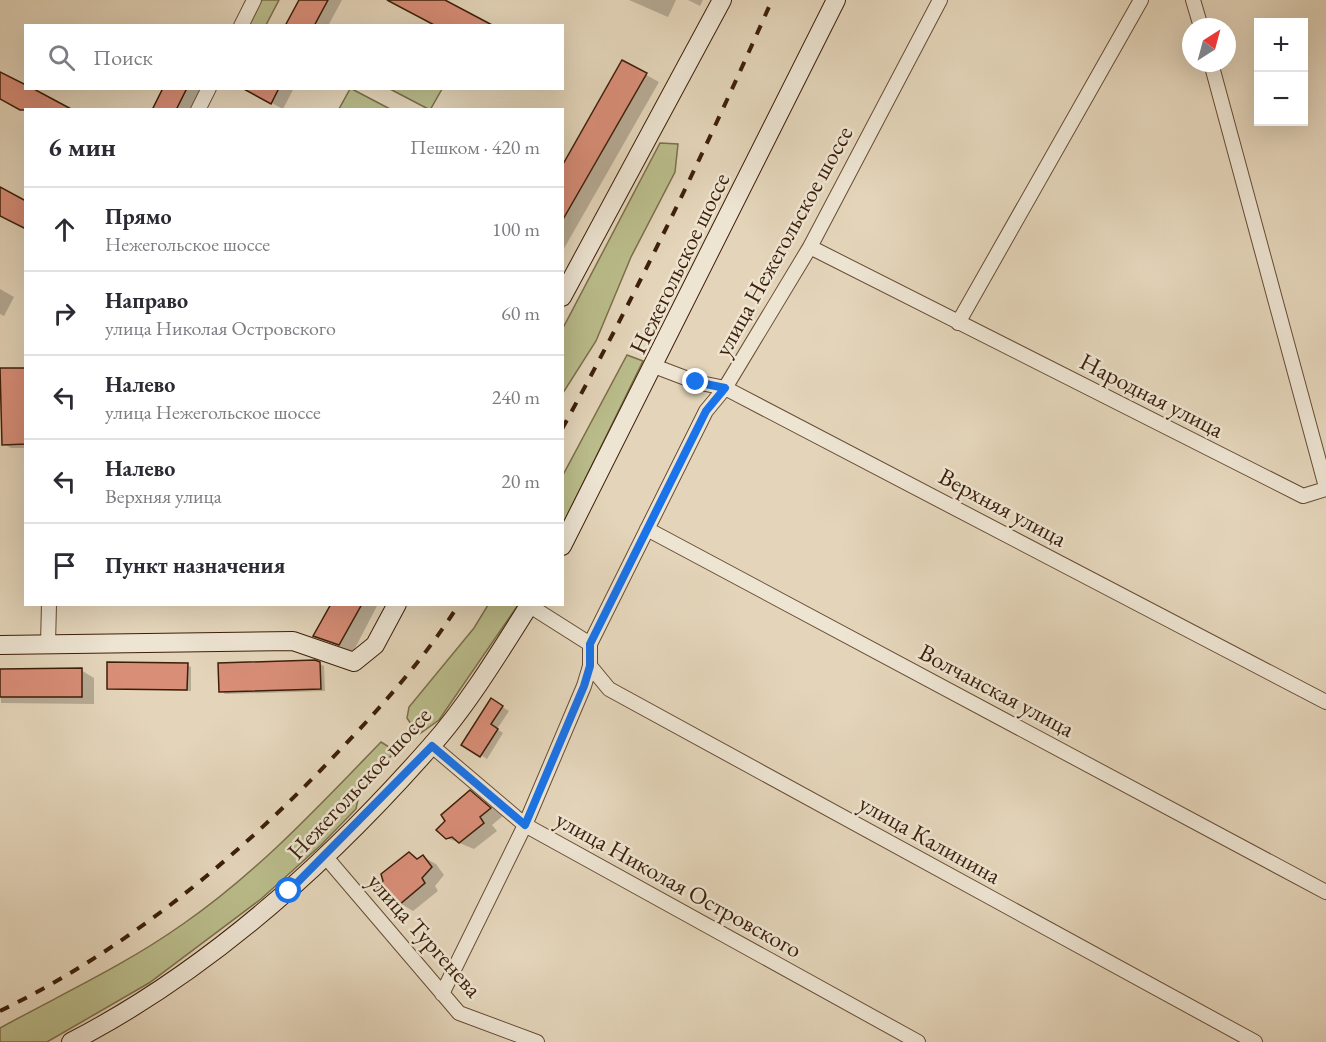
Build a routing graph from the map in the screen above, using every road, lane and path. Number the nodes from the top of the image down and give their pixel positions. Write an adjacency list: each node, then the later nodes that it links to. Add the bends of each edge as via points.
1 (254, 0): 8 (street)
2 (722, 0): 13 (street)
3 (836, 0): 15 (street, Нежегольское шоссе)
4 (940, 0): 12 (street, улица Нежегольское шоссе)
5 (1141, 0): 14 (street)
6 (1193, 0): 7 (street)
7 (1198, 18)
8 (242, 24)
9 (1213, 72): 17 (street, Народная улица)
10 (208, 90): 11 (street)
11 (199, 108)
12 (810, 247): 14 (street, Народная улица); 16 (street, улица Нежегольское шоссе)
13 (564, 293)
14 (958, 323): 17 (street, Народная улица, via 1303,496)
15 (654, 366): 16 (street, Верхняя улица); 19 (street, Нежегольское шоссе)
16 (725, 388): 18 (street, улица Нежегольское шоссе, via 706,411); 28 (street, Верхняя улица)
17 (1326, 488)
18 (646, 529): 25 (street, улица Нежегольское шоссе); 32 (street, Волчанская улица)
19 (564, 542)
20 (49, 606): 24 (street)
21 (396, 606): 24 (street, via 375,645 354,662 293,641)
22 (529, 606): 29 (street, Нежегольское шоссе)
23 (532, 606): 25 (street)
24 (48, 644): 26 (street)
25 (590, 644): 27 (street, улица Нежегольское шоссе)
26 (0, 645)
27 (590, 666): 30 (street, улица Нежегольское шоссе); 37 (street, улица Калинина, via 609,689)
28 (1326, 702)
29 (432, 746): 30 (street, улица Николая Островского); 31 (street, Нежегольское шоссе)
30 (525, 825): 33 (street, улица Нежегольское шоссе); 36 (street, улица Николая Островского)
31 (325, 856): 33 (street, улица Тургенева); 34 (street, Нежегольское шоссе, via 289,891 186,971)
32 (1326, 892)
33 (442, 994): 35 (street, улица Тургенева, via 459,1013)
34 (71, 1042)
35 (537, 1042)
36 (918, 1042)
37 (1255, 1042)

